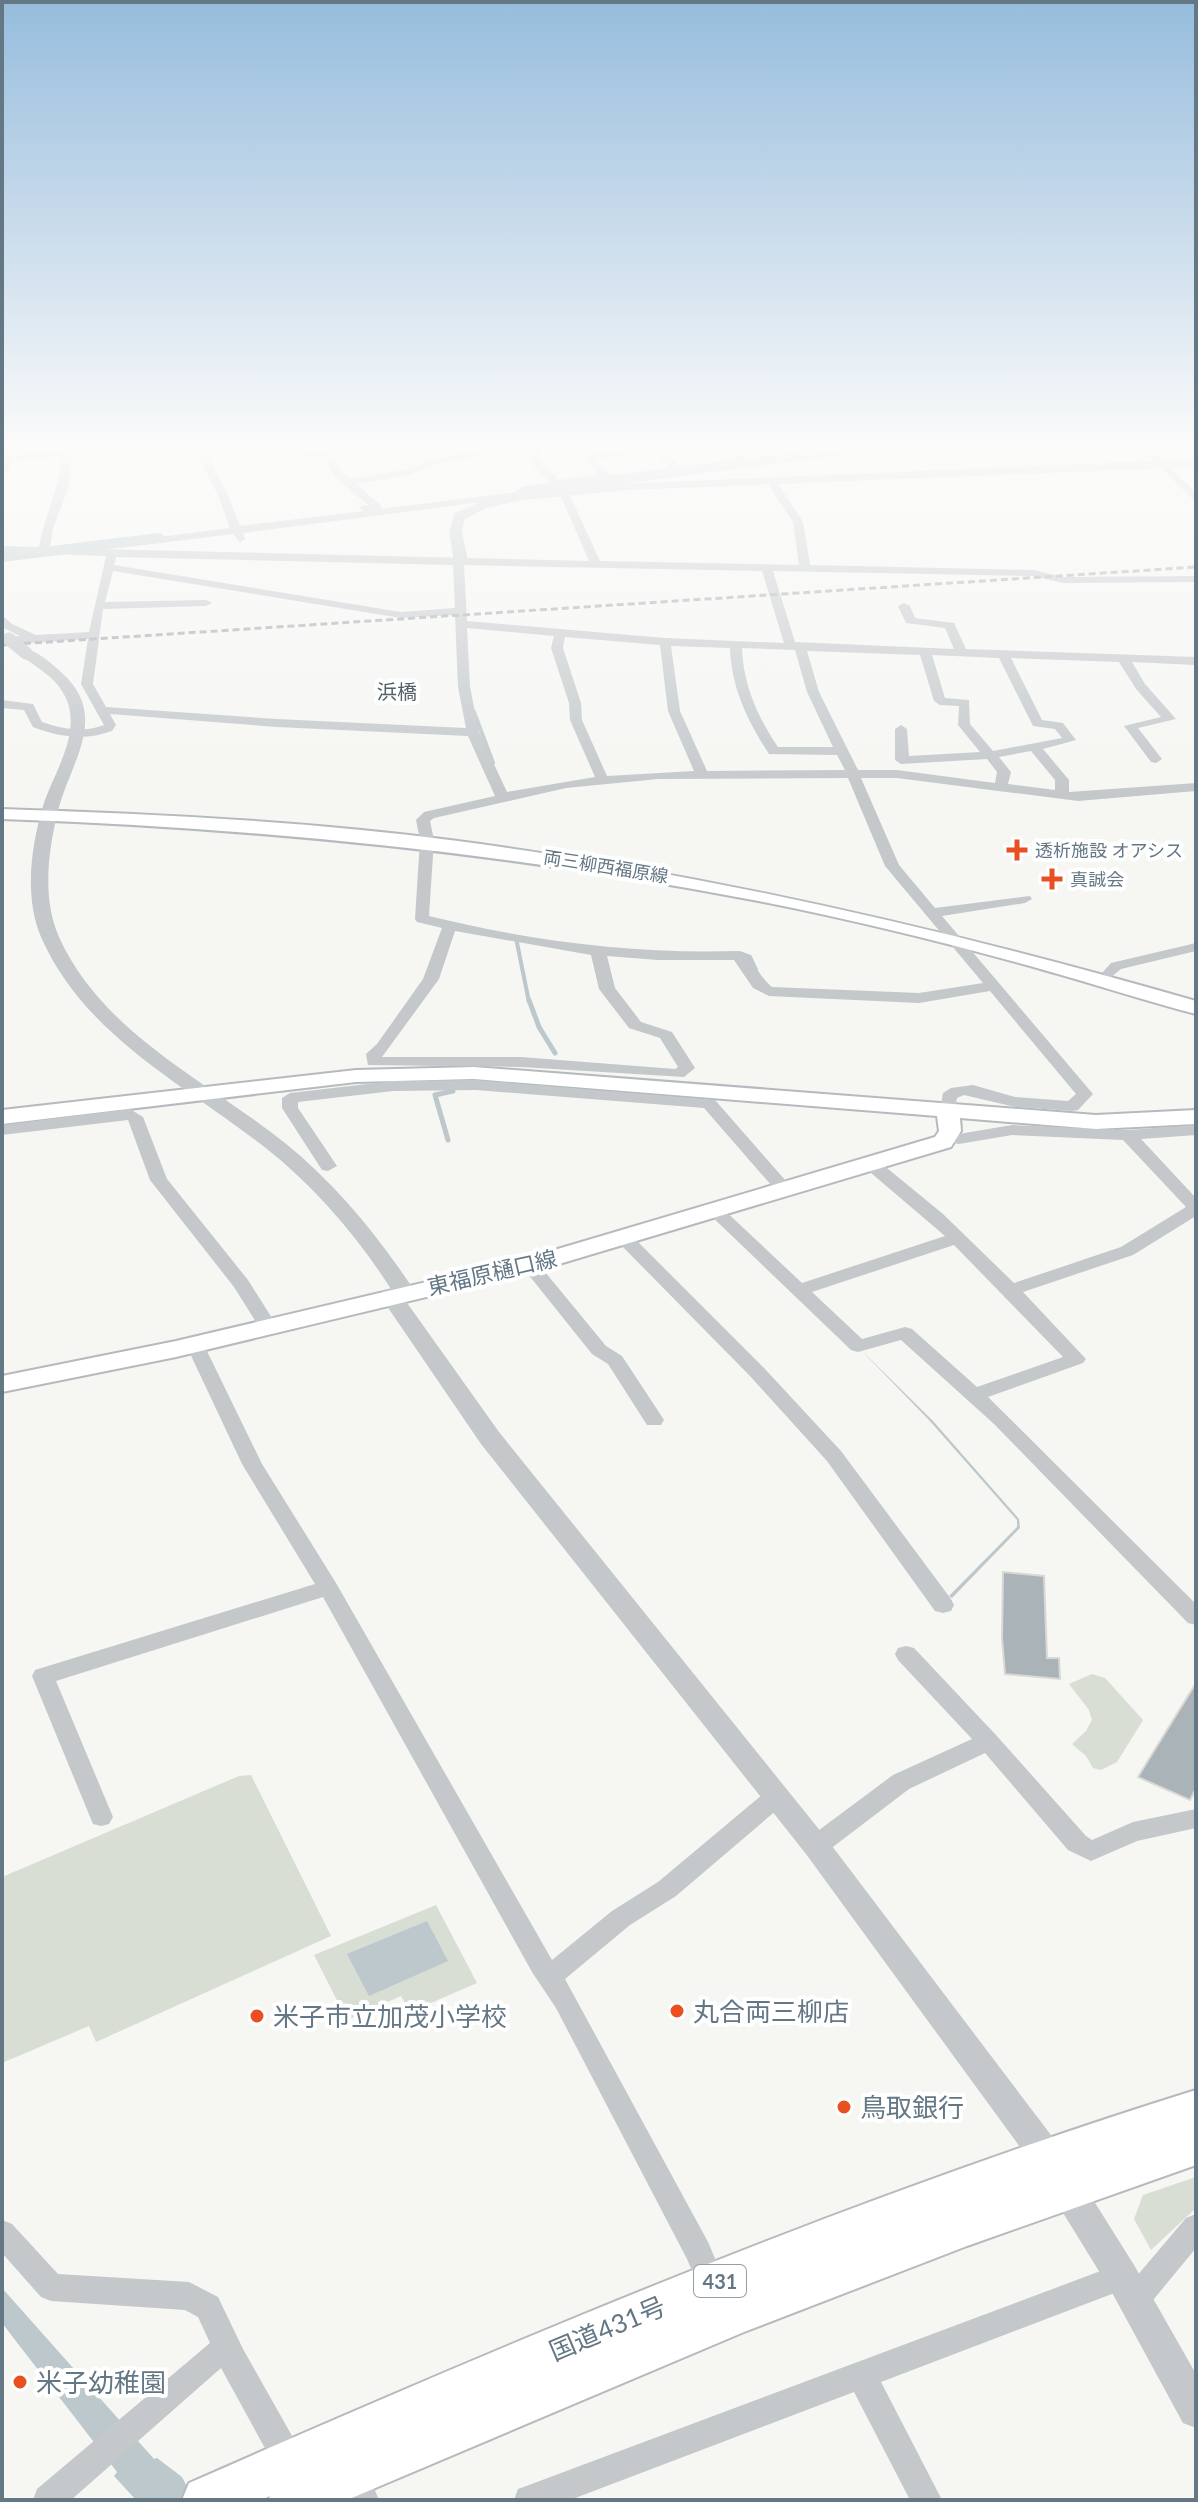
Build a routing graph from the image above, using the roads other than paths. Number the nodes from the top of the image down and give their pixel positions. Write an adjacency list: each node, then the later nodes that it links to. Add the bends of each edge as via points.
1 (109, 562): 12 (street)
2 (117, 562): 15 (street, via 401,615)
3 (449, 562): 4 (street)
4 (460, 562): 7 (street); 15 (street)
5 (595, 562): 7 (street)
6 (804, 562): 9 (street)
7 (596, 565): 8 (street)
8 (767, 569): 9 (street); 21 (street)
9 (805, 569): 10 (street, via 1034,573 1063,580)
10 (1196, 579)
11 (206, 603): 12 (street)
12 (98, 606): 17 (street)
13 (904, 606): 24 (street, via 910,621 950,625)
14 (2, 618): 22 (street)
15 (459, 618): 16 (street); 31 (street)
16 (560, 634): 19 (street); 39 (street, via 557,648 576,720)
17 (94, 639): 18 (street); 22 (street); 29 (street, via 87,684)
18 (4, 641): 22 (street, bridge)
19 (665, 642): 20 (street); 38 (street, via 674,711)
20 (736, 643): 21 (street); 34 (street, via 748,705 774,751)
21 (794, 644): 23 (street); 34 (street)
22 (30, 646): 32 (street, via 71,693)
23 (925, 650): 24 (street); 35 (street, via 940,701 965,703 964,725)
24 (961, 651): 25 (street)
25 (1003, 654): 26 (street); 33 (street, via 1037,723 1059,726 1070,740)
26 (1123, 658): 27 (street); 36 (street, via 1170,719 1130,726)
27 (1196, 661)
28 (2, 704): 32 (street, via 29,707 37,724)
29 (100, 710): 31 (street); 32 (street, via 108,728)
30 (901, 729): 35 (street, via 901,760)
31 (473, 732): 43 (street, via 502,796)
32 (78, 734): 45 (street)
33 (1034, 746): 35 (street); 42 (street, via 1062,780)
34 (841, 751): 37 (street)
35 (990, 755): 40 (street, via 1004,772)
36 (1156, 759)
37 (852, 772): 38 (street); 40 (street); 49 (street, via 892,866)
38 (702, 774): 39 (street)
39 (602, 779): 43 (street)
40 (1001, 786): 42 (street)
41 (1196, 787): 42 (street, via 1100,797)
42 (1062, 795)
43 (509, 796): 47 (street, via 426,816)
44 (2, 805): 45 (main road, 両三柳西福原線)
45 (50, 810): 46 (main road, 両三柳西福原線); 47 (main road, 両三柳西福原線); 59 (street, via 41,901 57,952 99,1012)
46 (2, 814)
47 (425, 837): 50 (street, via 422,919); 51 (main road, 両三柳西福原線, via 623,868)
48 (1025, 899): 49 (street)
49 (930, 913): 51 (street)
50 (450, 926): 53 (street); 58 (street, via 431,979 374,1054 374,1062)
51 (947, 933): 54 (main road, 両三柳西福原線); 55 (street); 57 (main road, 両三柳西福原線)
52 (1196, 947): 54 (street, via 1116,966)
53 (598, 951): 55 (street, via 673,959 737,955 746,960 759,986 769,991 919,998); 58 (street, via 607,989 635,1025 666,1035 687,1068 678,1074)
54 (1110, 973): 56 (main road, 両三柳西福原線)
55 (993, 986): 60 (street, via 1085,1094 1072,1106 1019,1103 961,1090 949,1096)
56 (1196, 999)
57 (1196, 1008)
58 (518, 1075): 59 (main road, via 356,1076); 60 (main road); 68 (street, via 290,1098 290,1108); 69 (street, via 709,1103)
59 (200, 1093): 61 (main road); 77 (street, via 275,1145 326,1190 358,1228)
60 (948, 1111): 62 (main road, via 1096,1122); 66 (main road)
61 (2, 1117)
62 (1196, 1117)
63 (2, 1130): 78 (street, via 135,1117 159,1180 242,1284)
64 (1196, 1130): 65 (street)
65 (1128, 1135): 66 (street, via 1012,1130); 70 (street)
66 (949, 1137): 67 (main road, 東福原樋口線)
67 (870, 1163): 69 (main road, 東福原樋口線); 73 (street, via 935,1213)
68 (328, 1166)
69 (784, 1189): 71 (main road, 東福原樋口線)
70 (1196, 1209): 76 (street, via 1127,1251)
71 (715, 1211): 72 (main road, 東福原樋口線); 75 (street)
72 (624, 1238): 74 (main road, 東福原樋口線); 84 (street, via 834,1456)
73 (957, 1238): 75 (street); 76 (street)
74 (530, 1265): 77 (main road, 東福原樋口線); 82 (street, via 599,1350 615,1360)
75 (799, 1290): 81 (street, via 858,1346 905,1333)
76 (1011, 1290): 81 (street, via 1076,1359)
77 (398, 1294): 78 (main road, 東福原樋口線); 88 (street, via 490,1438)
78 (268, 1326): 79 (main road, 東福原樋口線)
79 (195, 1345): 80 (main road, 東福原樋口線); 83 (street, via 252,1464)
80 (2, 1384)
81 (974, 1395): 85 (street)
82 (654, 1420)
83 (328, 1588): 89 (street, via 43,1676); 92 (street)
84 (943, 1605)
85 (1196, 1617)
86 (906, 1654): 87 (street)
87 (988, 1741): 90 (street, via 1077,1843 1091,1851 1133,1832); 91 (street, via 901,1782)
88 (777, 1796): 91 (street); 92 (street, via 667,1889 621,1918)
89 (101, 1817)
90 (1196, 1818)
91 (816, 1846): 95 (street)
92 (550, 1977): 98 (street)
93 (1196, 2109): 95 (highway, 国道431号 / 431)
94 (1196, 2146): 95 (highway, 国道431号 / 431)
95 (1059, 2174): 98 (highway, 国道431号 / 431); 99 (street); 104 (highway, 国道431号 / 431, via 543,2390)
96 (1196, 2227): 99 (street)
97 (2, 2233): 100 (street, via 51,2287 198,2300 208,2307)
98 (712, 2284): 103 (highway, 国道431号 / 431)
99 (1128, 2289): 101 (street); 102 (street)
100 (228, 2349): 103 (street); 105 (street, via 213,2356)
101 (861, 2375): 107 (street); 108 (street)
102 (1196, 2410)
103 (278, 2480): 104 (highway, 国道431号 / 431); 106 (highway, 国道431号 / 431)
104 (358, 2487)
105 (48, 2500)
106 (206, 2500)
107 (529, 2500)
108 (927, 2500)

